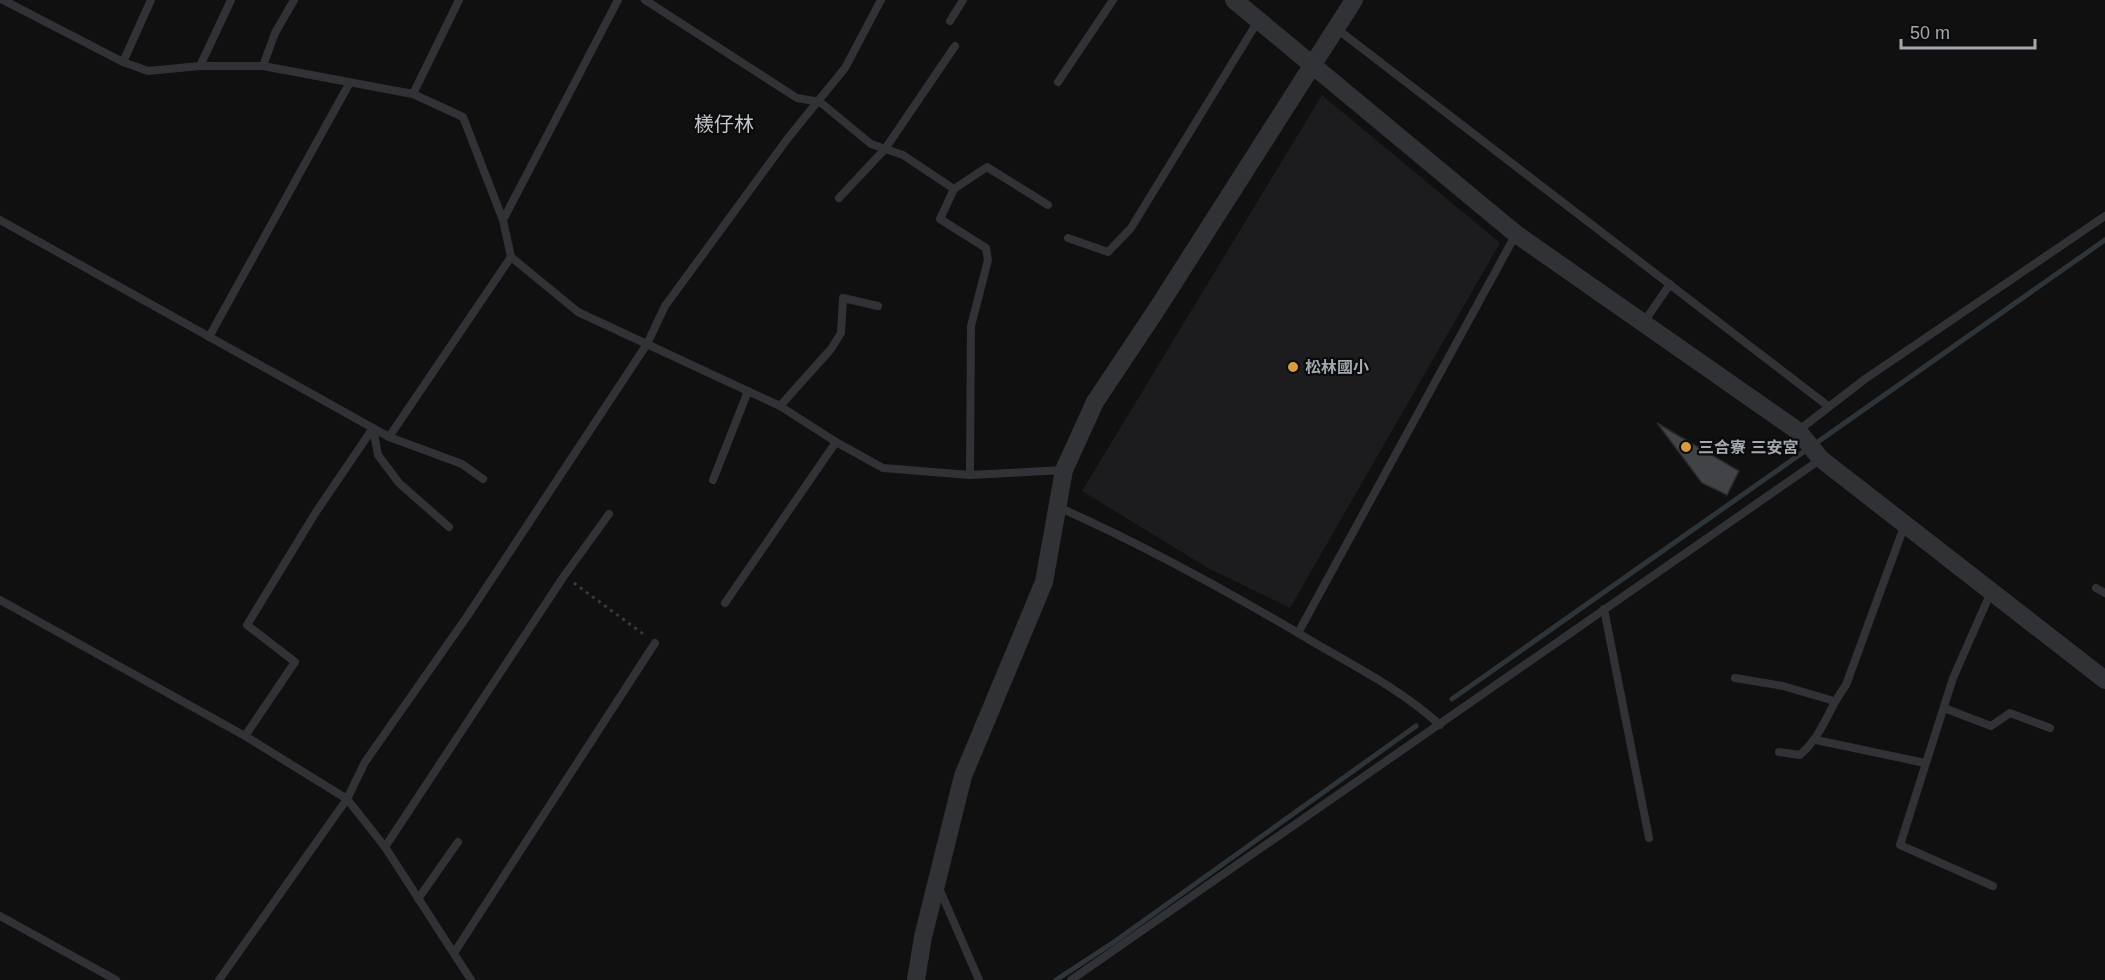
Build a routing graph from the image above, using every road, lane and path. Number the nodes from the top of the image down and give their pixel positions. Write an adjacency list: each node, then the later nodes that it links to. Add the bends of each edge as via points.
1 (3, 0): 17 (lane)
2 (151, 0): 17 (lane)
3 (231, 0): 19 (lane)
4 (294, 0): 20 (lane, via 275,33)
5 (459, 0): 23 (lane)
6 (618, 0): 31 (lane)
7 (645, 0): 24 (lane, via 797,98)
8 (881, 0): 24 (lane, via 845,68)
9 (963, 0): 13 (lane)
10 (1113, 0): 21 (lane)
11 (1234, 0): 14 (street)
12 (1354, 0): 15 (street)
13 (950, 21)
14 (1258, 21): 18 (street); 33 (lane, via 1131,228 1108,252)
15 (1335, 28): 18 (street); 35 (lane)
16 (955, 46): 25 (lane)
17 (123, 62): 19 (lane, via 148,71)
18 (1310, 65): 32 (street); 48 (street, via 1095,402)
19 (200, 66): 20 (lane)
20 (263, 66): 22 (lane)
21 (1058, 82)
22 (349, 84): 23 (lane); 38 (lane)
23 (414, 94): 31 (lane, via 463,117)
24 (820, 102): 25 (lane, via 871,144); 39 (lane, via 788,138 665,306)
25 (885, 149): 26 (lane, via 903,155); 27 (lane)
26 (954, 189): 28 (lane, via 987,167); 49 (lane, via 940,219 986,248 988,260 971,326)
27 (839, 198)
28 (1048, 205)
29 (2105, 216): 42 (lane)
30 (0, 220): 38 (lane)
31 (503, 220): 34 (lane)
32 (1516, 234): 37 (street); 63 (lane)
33 (1068, 238)
34 (511, 257): 39 (lane, via 578,312); 45 (lane)
35 (1670, 284): 37 (lane); 42 (lane)
36 (878, 306): 41 (lane, via 843,298 841,333)
37 (1643, 324): 44 (street)
38 (209, 337): 43 (lane)
39 (647, 344): 40 (lane); 75 (lane, via 466,618 365,762)
40 (748, 391): 41 (lane); 51 (lane)
41 (780, 406): 46 (lane)
42 (1828, 406): 44 (lane)
43 (373, 428): 45 (lane); 55 (lane, via 378,455 392,474); 71 (lane, via 247,625 295,663)
44 (1798, 431): 47 (street)
45 (389, 437): 50 (lane, via 462,464)
46 (836, 442): 49 (lane, via 883,468); 61 (lane)
47 (1821, 459): 54 (street); 62 (lane)
48 (1064, 470): 49 (lane); 52 (street)
49 (970, 475)
50 (483, 479)
51 (713, 480)
52 (1056, 506): 63 (lane, via 1133,540); 79 (street, via 1044,582 965,769)
53 (609, 514): 56 (lane)
54 (1905, 523): 58 (street); 67 (lane, via 1846,686)
55 (449, 527)
56 (564, 576): 64 (path); 78 (lane)
57 (2096, 588): 59 (lane)
58 (1992, 589): 66 (street); 68 (lane)
59 (2105, 593)
60 (0, 600): 71 (lane)
61 (725, 603)
62 (1604, 609): 69 (lane); 76 (lane)
63 (1298, 633): 69 (lane, via 1414,701)
64 (655, 643): 83 (lane)
65 (1735, 678): 67 (lane, via 1783,686)
66 (2105, 680)
67 (1834, 701): 72 (lane)
68 (1944, 708): 70 (lane, via 1991,726 2010,713); 74 (lane)
69 (1440, 725): 89 (lane)
70 (2050, 728)
71 (245, 736): 75 (lane)
72 (1816, 740): 73 (lane, via 1800,755); 74 (lane)
73 (1779, 752)
74 (1925, 763): 80 (lane, via 1900,845)
75 (347, 800): 78 (lane); 85 (lane)
76 (1649, 838)
77 (458, 842): 81 (lane)
78 (385, 847): 81 (lane)
79 (937, 882): 87 (street); 88 (lane)
80 (1993, 886)
81 (418, 899): 83 (lane)
82 (0, 916): 84 (lane)
83 (454, 953): 86 (lane)
84 (116, 980)
85 (219, 980)
86 (471, 980)
87 (916, 980)
88 (979, 980)
89 (1071, 980)

